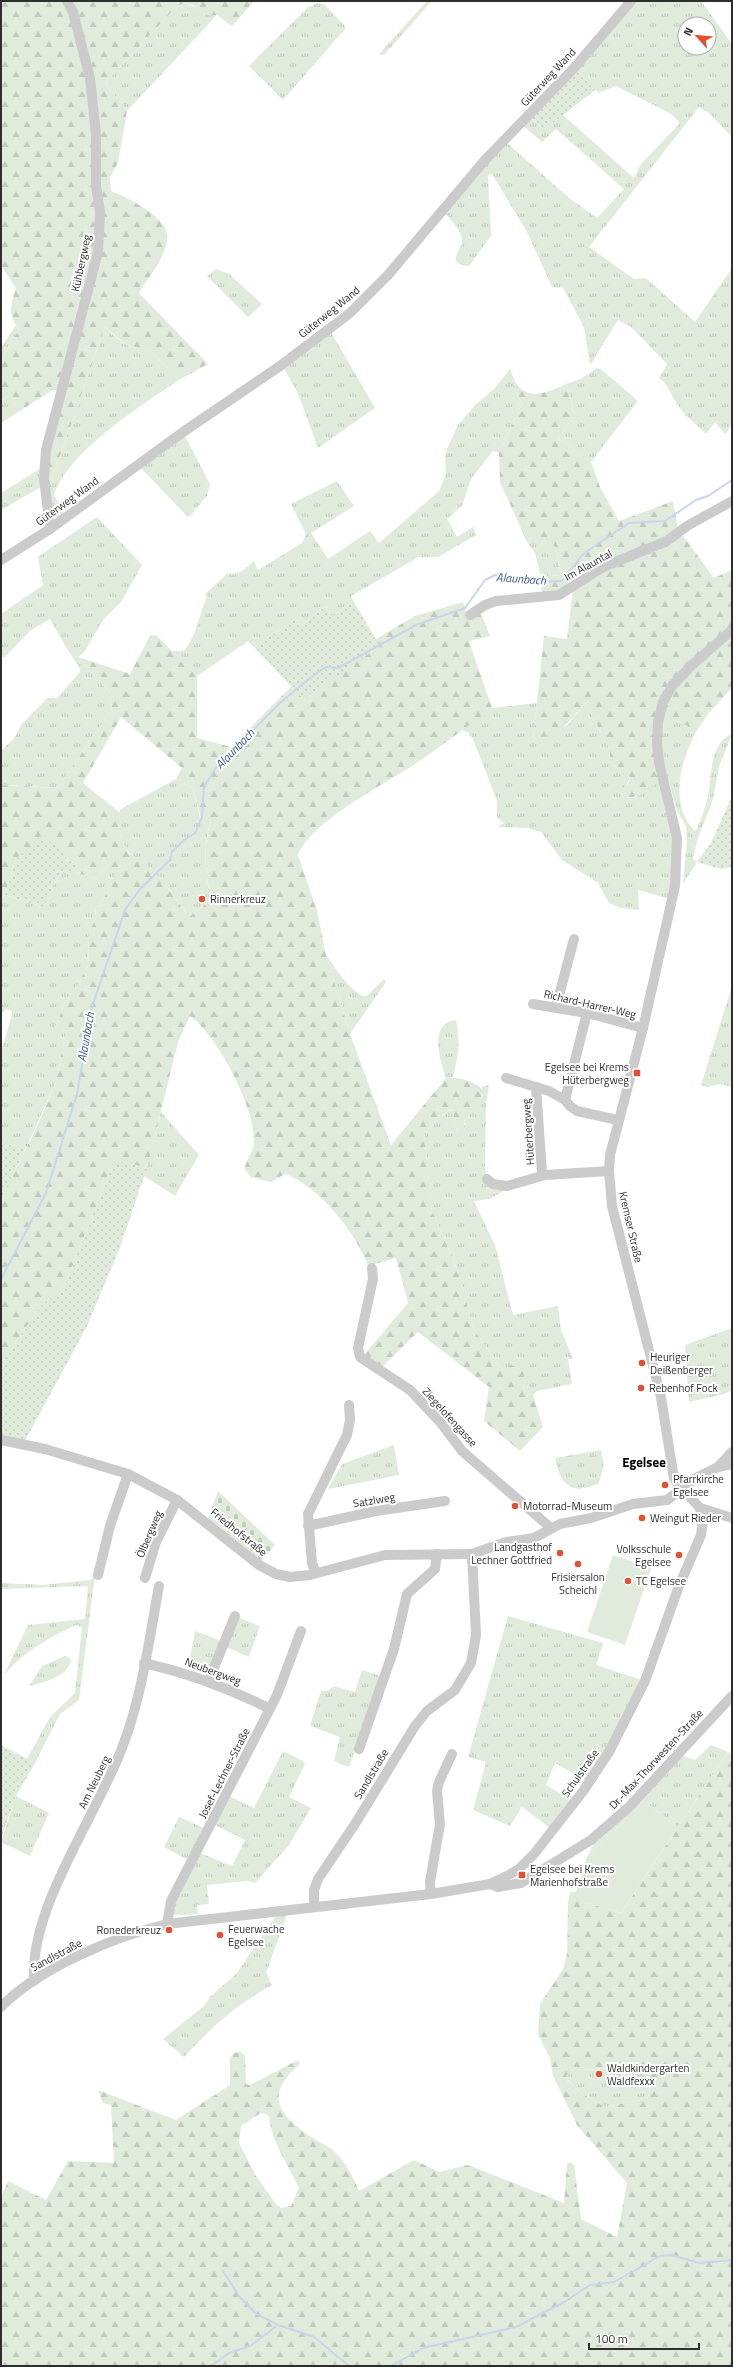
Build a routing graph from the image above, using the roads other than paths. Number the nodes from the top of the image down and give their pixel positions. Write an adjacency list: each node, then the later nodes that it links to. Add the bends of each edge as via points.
1 (67, 1): 4 (street, Kühbergweg, via 73,12 90,78 96,134 96,186 100,236 46,450 44,478)
2 (631, 1): 4 (street, Güterweg Wand, via 574,68 485,160 416,243 365,299 280,366 183,432)
3 (732, 501): 6 (street, Im Alauntal, via 687,526 668,541 603,568 559,595 496,601 484,605)
4 (50, 529): 5 (street, Güterweg Wand)
5 (1, 560)
6 (470, 615)
7 (732, 630): 12 (street, Kremser Straße, via 672,686 663,702 658,722 659,762 677,838 676,875 669,916)
8 (574, 939): 10 (street)
9 (533, 1004): 10 (street, Richard-Harrer-Weg)
10 (556, 1008): 11 (street, Richard-Harrer-Weg)
11 (587, 1014): 12 (street, Richard-Harrer-Weg); 15 (street)
12 (642, 1028): 16 (street, Kremser Straße)
13 (506, 1078): 14 (street, Hüterbergweg)
14 (536, 1087): 15 (street, Hüterbergweg); 18 (street, Hüterbergweg, via 542,1173)
15 (565, 1100): 16 (street, Hüterbergweg, via 577,1111)
16 (618, 1120): 17 (street, Kremser Straße)
17 (609, 1171): 18 (street, Hüterbergweg); 27 (street, Kremser Straße, via 616,1226 661,1397 672,1471 674,1479)
18 (545, 1175): 19 (street, Hüterbergweg, via 503,1186 492,1184)
19 (487, 1179)
20 (372, 1268): 33 (street, Ziegelofengasse, via 373,1279 358,1348 360,1357 410,1390 441,1423 462,1451)
21 (349, 1405): 32 (street, via 347,1435 311,1505)
22 (1, 1440): 26 (street, Friedhofstraße, via 45,1449)
23 (732, 1452): 25 (street)
24 (732, 1464): 25 (street)
25 (718, 1467): 27 (street, via 696,1478)
26 (128, 1474): 28 (street, Friedhofstraße); 37 (street, via 110,1526)
27 (682, 1489): 30 (street); 33 (street, via 667,1500 633,1504)
28 (177, 1500): 36 (street, Friedhofstraße, via 259,1565 276,1574 290,1577); 38 (street, Ölbergweg, via 156,1542)
29 (446, 1501): 32 (street, Satzlweg, via 376,1511)
30 (700, 1508): 31 (street); 48 (street, Schulstraße, via 703,1520 697,1548 679,1586 645,1681 610,1752 534,1854 519,1869)
31 (732, 1518)
32 (308, 1526): 36 (street, via 312,1563)
33 (551, 1528): 35 (street, via 534,1538 506,1542)
34 (437, 1554): 35 (street, Friedhofstraße); 36 (street, Friedhofstraße, via 385,1555); 46 (street, via 435,1570 407,1594 394,1649)
35 (472, 1554): 50 (street, Sandlstraße, via 476,1635 471,1663 455,1690 427,1711 415,1726 318,1879 314,1890)
36 (316, 1573)
37 (98, 1575)
38 (145, 1578)
39 (159, 1586): 42 (street, Am Neuberg)
40 (235, 1616): 43 (street)
41 (301, 1631): 45 (street, Josef-Lechner-Straße)
42 (144, 1663): 43 (street, Neubergweg); 52 (street, Am Neuberg, via 134,1716 122,1751 56,1886 42,1922 34,1952)
43 (209, 1680): 45 (street, Neubergweg)
44 (732, 1696): 48 (street, Dr.-Max-Thorwesten-Straße, via 629,1807 591,1840 521,1883 498,1887)
45 (270, 1709): 51 (street, Josef-Lechner-Straße, via 171,1901)
46 (359, 1749)
47 (452, 1754): 49 (street, via 437,1792 440,1824 430,1882)
48 (490, 1884): 49 (street, Schulstraße)
49 (431, 1894): 50 (street, Schulstraße)
50 (314, 1907): 51 (street, Sandlstraße)
51 (167, 1924): 52 (street, Sandlstraße, via 107,1943)
52 (34, 1981): 53 (street, Sandlstraße)
53 (1, 2007)

